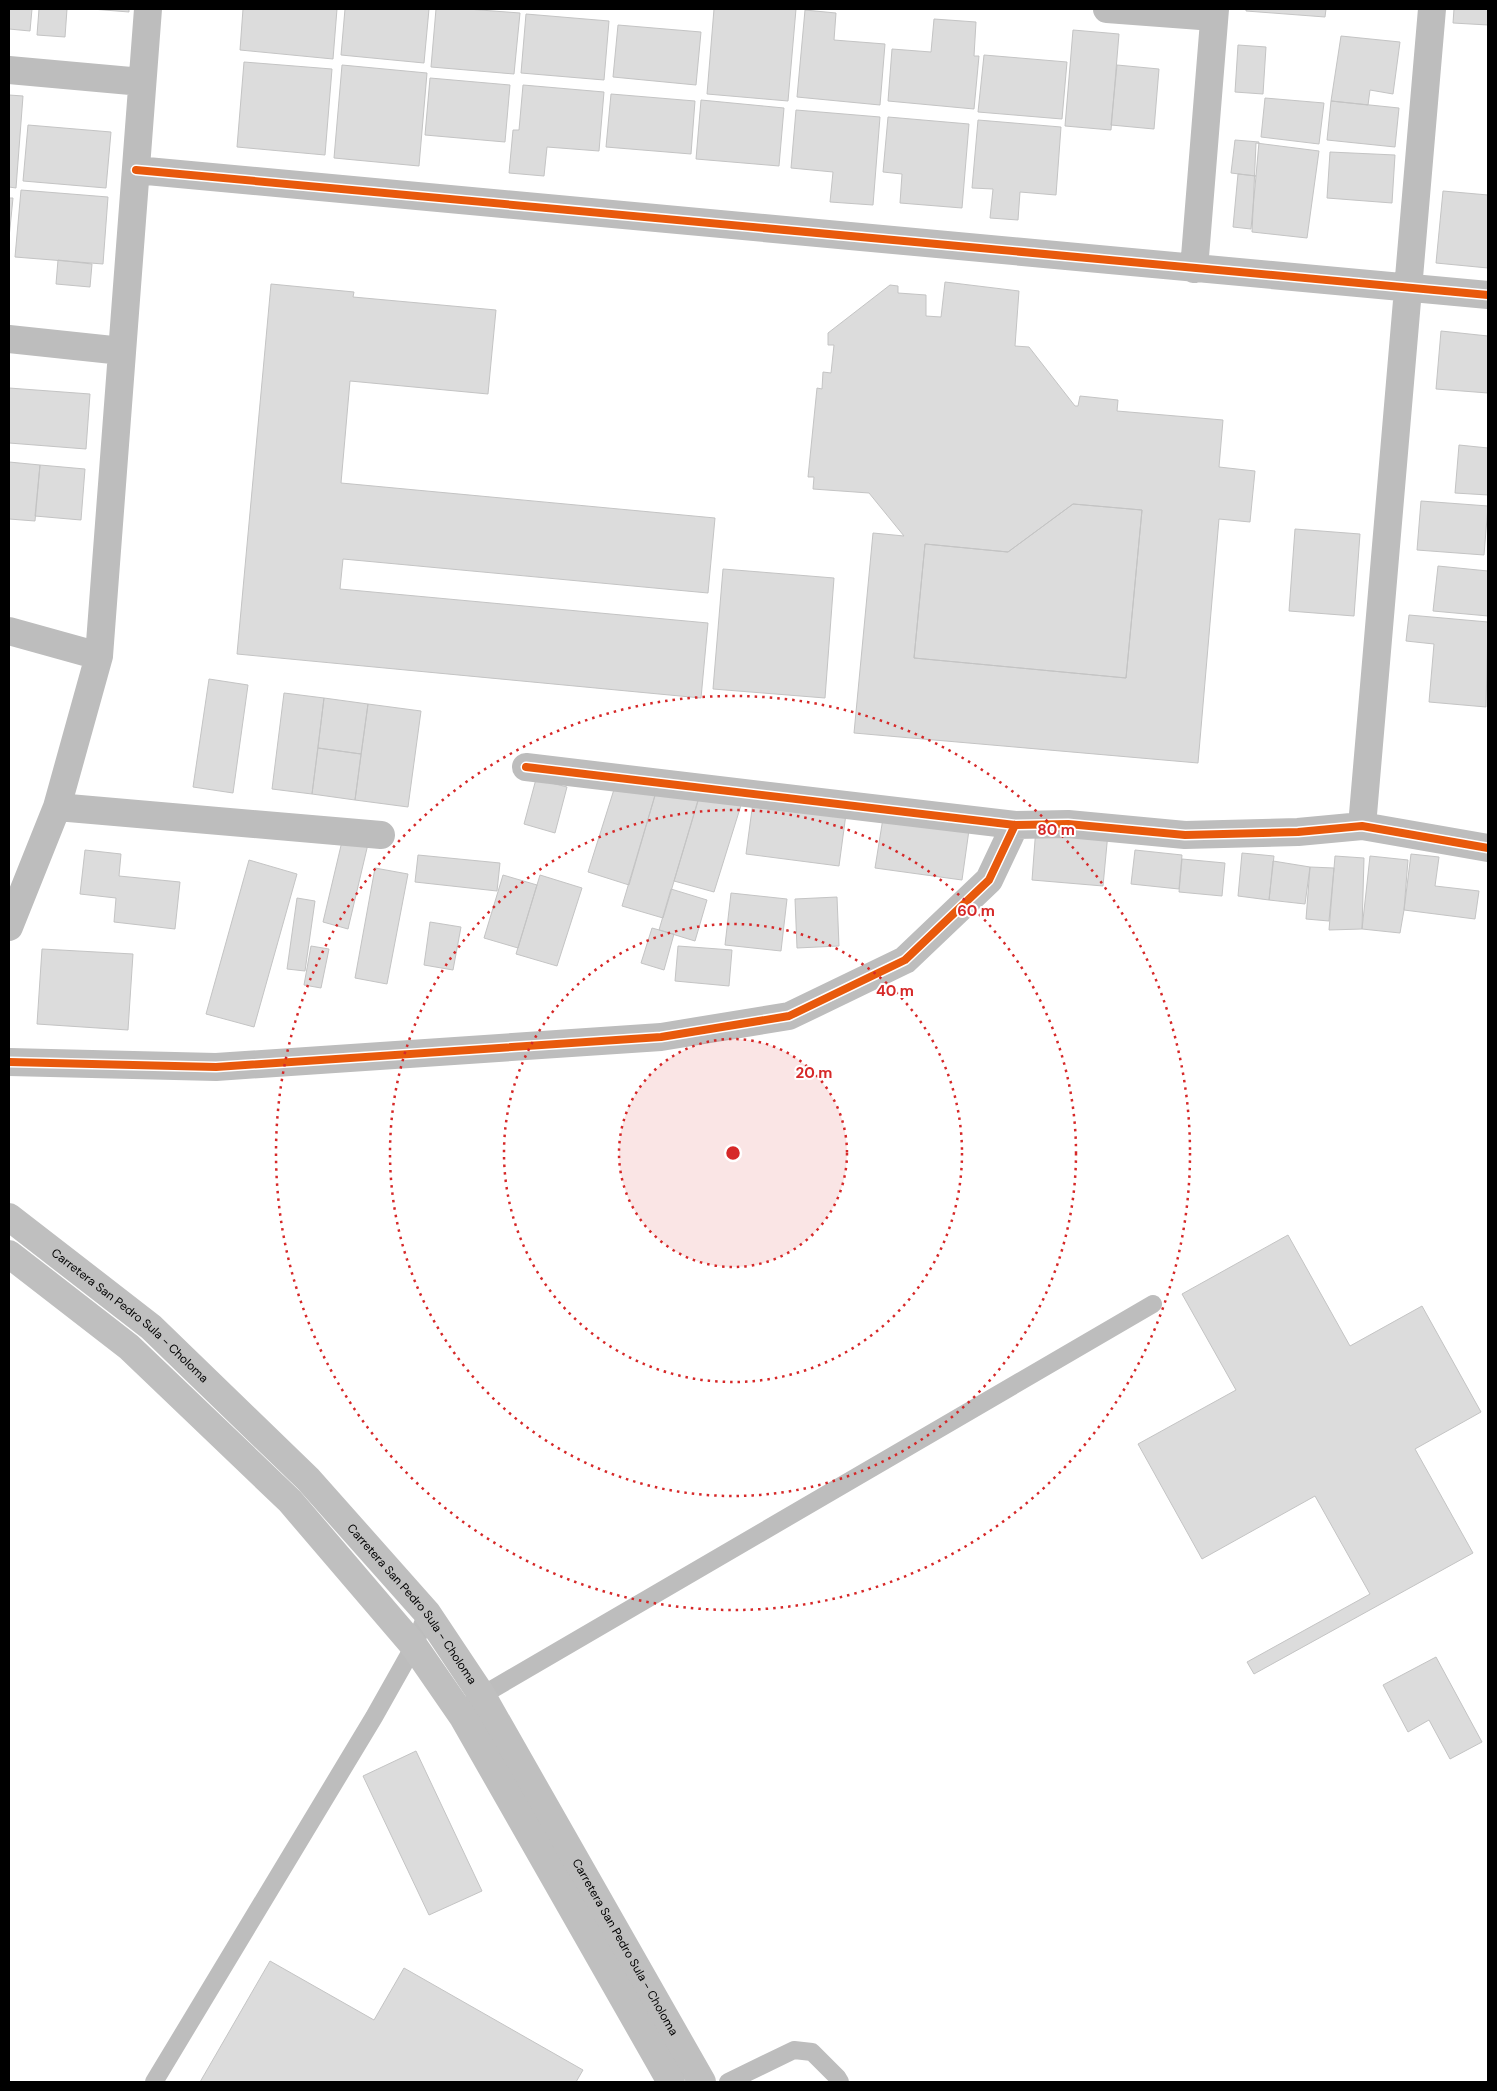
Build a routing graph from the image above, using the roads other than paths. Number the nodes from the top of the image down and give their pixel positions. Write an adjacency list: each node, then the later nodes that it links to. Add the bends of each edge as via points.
1 (148, 9): 6 (street)
2 (1107, 9): 4 (street)
3 (1432, 9): 9 (street)
4 (1215, 13): 8 (street)
5 (9, 70): 6 (street)
6 (142, 82): 7 (street)
7 (136, 170): 8 (street); 12 (street)
8 (1194, 268): 9 (street)
9 (1408, 288): 10 (street); 18 (street)
10 (1488, 295)
11 (9, 339): 12 (street)
12 (122, 351): 14 (street)
13 (9, 631): 14 (street)
14 (99, 656): 16 (street)
15 (526, 767): 17 (street)
16 (56, 808): 19 (street); 21 (street)
17 (1014, 825): 18 (street, via 1068,824 1185,835 1298,832); 22 (street, via 989,880 906,960 789,1016 661,1038 216,1067)
18 (1362, 826): 20 (street)
19 (381, 835)
20 (1488, 848)
21 (9, 927)
22 (9, 1062)
23 (9, 1217): 26 (main road, Carretera San Pedro Sula - Choloma, via 151,1327 308,1479)
24 (9, 1254): 27 (main road, Carretera San Pedro Sula - Choloma, via 129,1347 290,1501)
25 (1153, 1304): 28 (lane)
26 (427, 1613): 27 (lane); 28 (main road, Carretera San Pedro Sula - Choloma)
27 (414, 1646): 29 (main road, Carretera San Pedro Sula - Choloma); 30 (lane)
28 (482, 1694): 29 (lane); 32 (main road, Carretera San Pedro Sula - Choloma)
29 (459, 1710): 31 (main road, Carretera San Pedro Sula - Choloma)
30 (154, 2082)
31 (672, 2082)
32 (702, 2082)
33 (728, 2082): 34 (lane, via 794,2050 812,2052)
34 (840, 2082)

